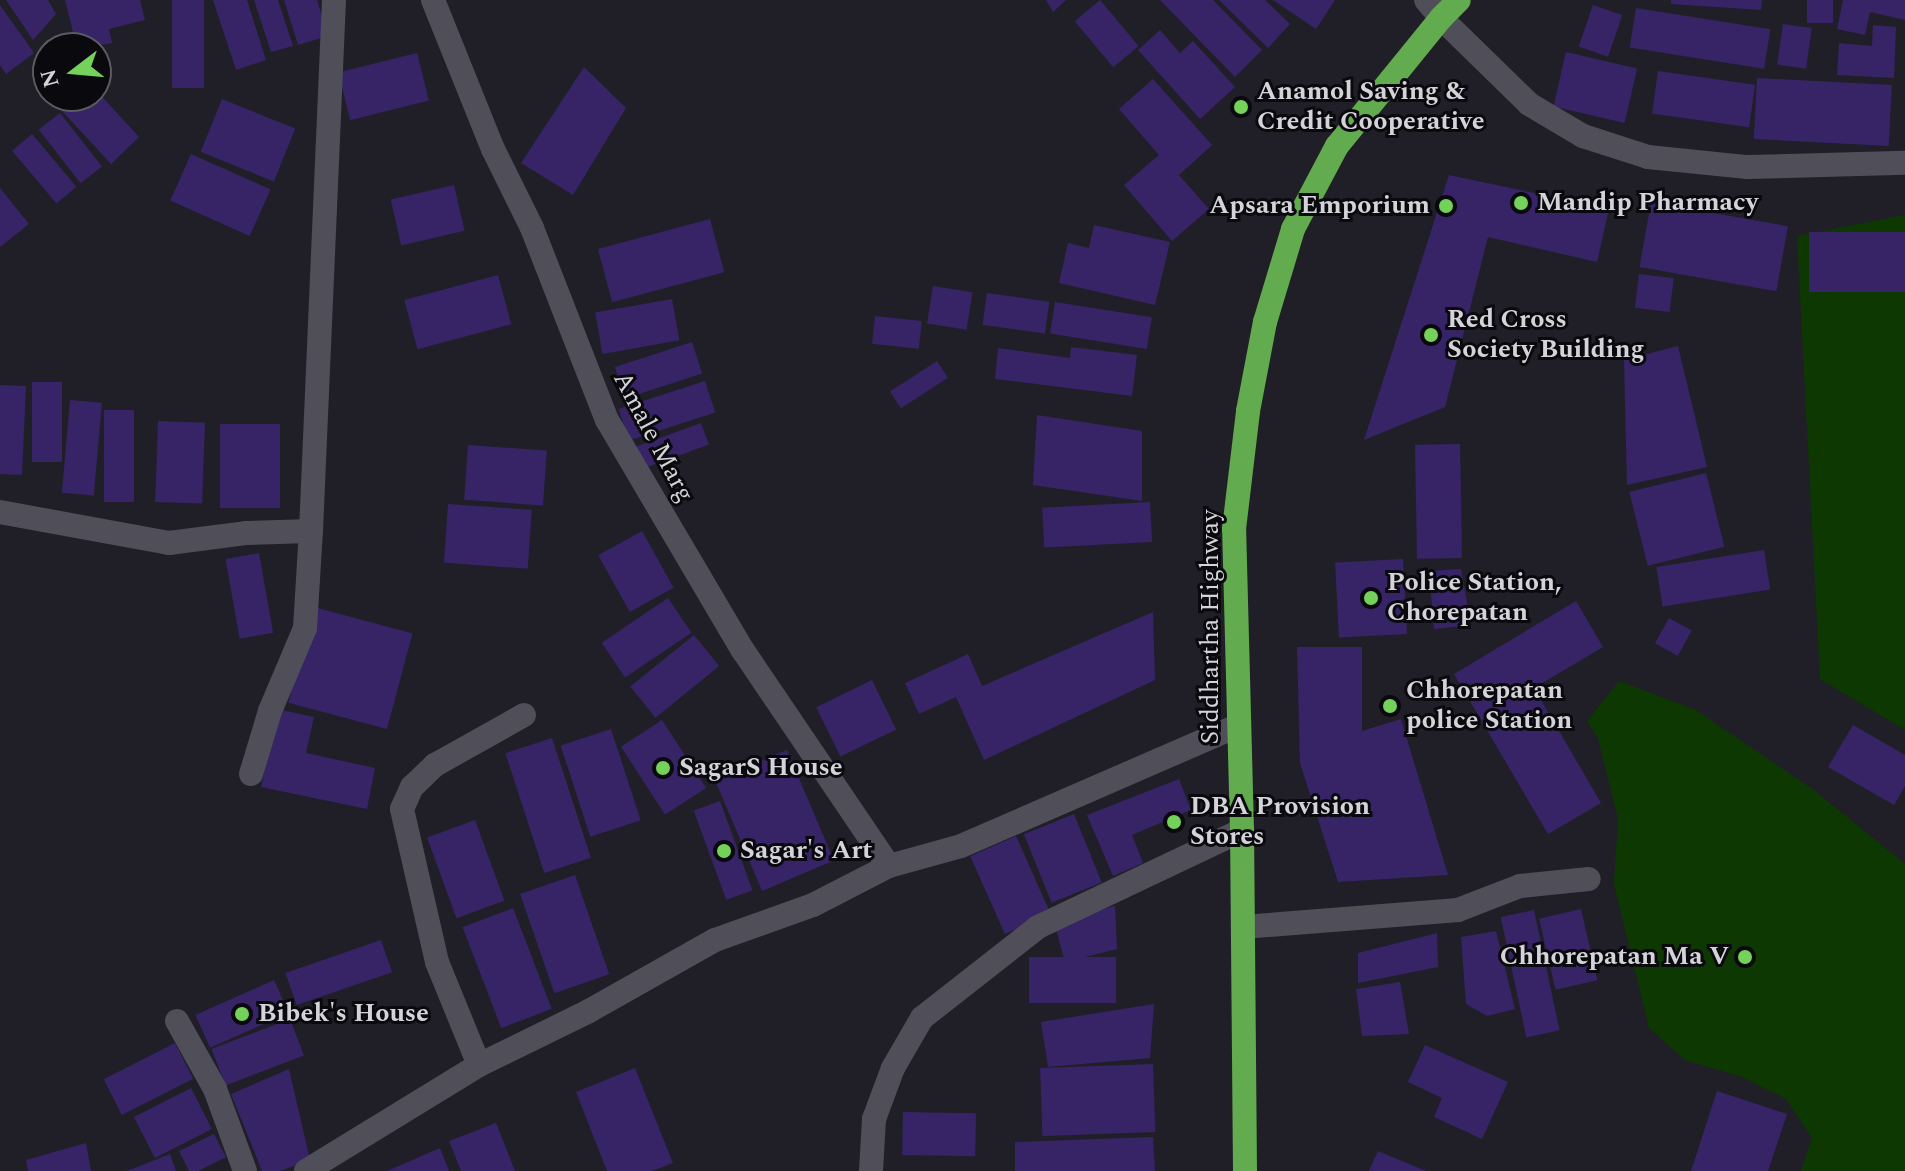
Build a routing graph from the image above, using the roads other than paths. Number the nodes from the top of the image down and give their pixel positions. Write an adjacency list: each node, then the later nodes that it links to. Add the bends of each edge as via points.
1 (334, 0): 7 (street)
2 (433, 0): 12 (street, Amale Marg, via 493,149 532,228 607,420 742,649)
3 (1459, 0): 4 (highway, Siddhartha Highway)
4 (1433, 9): 5 (street, via 1529,104 1583,136 1635,153 1747,167); 9 (highway, Siddhartha Highway, via 1337,146 1293,229 1265,322 1234,529)
5 (1905, 163)
6 (0, 512): 7 (street, via 169,543)
7 (311, 531): 10 (street, via 305,628 270,711)
8 (524, 715): 16 (street, via 435,765 412,787 402,809 437,962)
9 (1239, 725): 11 (highway, Siddhartha Highway); 12 (street, via 961,846)
10 (251, 774)
11 (1242, 830): 14 (highway, Siddhartha Highway); 19 (street, via 1038,927 922,1018 893,1068 874,1119)
12 (889, 866): 16 (street, via 813,905 715,940)
13 (1589, 879): 14 (street, via 1520,886 1458,910)
14 (1243, 927): 20 (highway, Siddhartha Highway)
15 (177, 1021): 17 (street, via 215,1089)
16 (479, 1065): 18 (street)
17 (245, 1171)
18 (306, 1171)
19 (871, 1171)
20 (1245, 1171)

